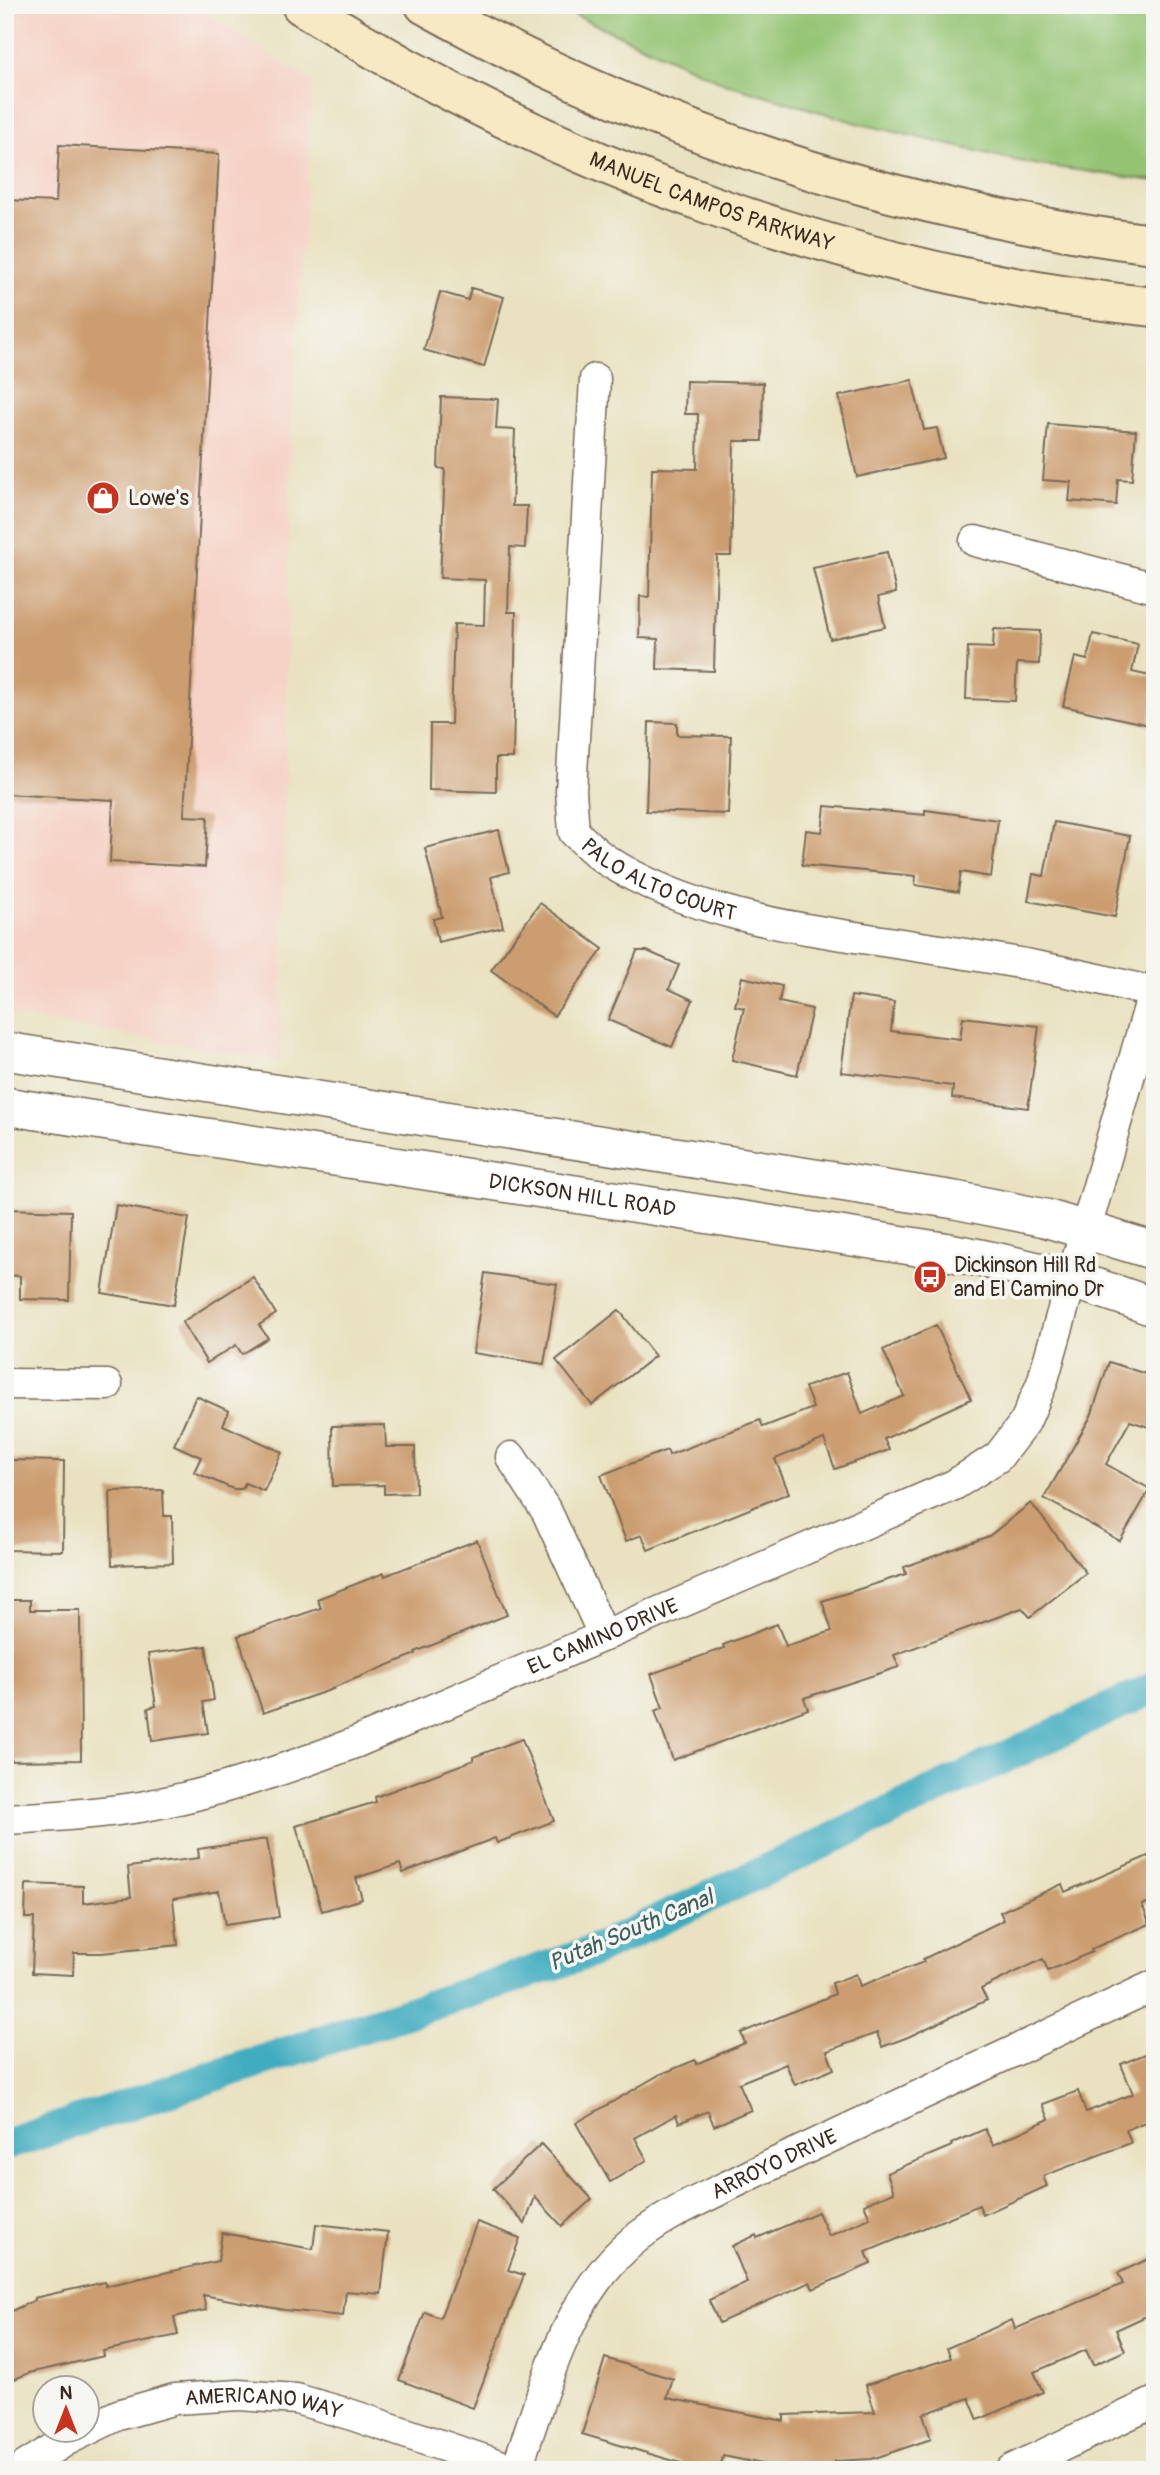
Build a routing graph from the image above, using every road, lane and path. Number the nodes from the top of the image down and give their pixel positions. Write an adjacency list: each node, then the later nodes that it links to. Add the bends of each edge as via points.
1 (301, 5): 4 (main road, MANUEL CAMPOS PARKWAY, via 435,83 543,137 696,199 793,232 915,265 1033,290)
2 (425, 5): 3 (main road, via 641,111 811,173 1005,220)
3 (1155, 244)
4 (1155, 307)
5 (595, 379): 8 (street, PALO ALTO COURT, via 571,791 574,832 605,859 664,891 736,915 1020,962)
6 (975, 541): 7 (street)
7 (1155, 588)
8 (1154, 991): 11 (street, EL CAMINO DRIVE)
9 (5, 1052): 11 (street, via 955,1200 1045,1217)
10 (5, 1106): 13 (street, DICKSON HILL ROAD, via 943,1251)
11 (1086, 1230): 12 (street); 13 (street, EL CAMINO DRIVE)
12 (1155, 1251)
13 (1072, 1280): 14 (street, DICKSON HILL ROAD); 18 (street, EL CAMINO DRIVE, via 1042,1383 1025,1422 998,1457 954,1485)
14 (1155, 1308)
15 (5, 1384): 16 (street)
16 (107, 1385)
17 (511, 1457): 18 (street, via 547,1512)
18 (604, 1636): 19 (street, EL CAMINO DRIVE, via 285,1769 140,1807)
19 (5, 1819)
20 (1155, 1985): 23 (street, ARROYO DRIVE, via 752,2174 639,2236 598,2276 573,2317)
21 (1155, 2402): 24 (street)
22 (19, 2470): 23 (street, AMERICANO WAY, via 118,2415 175,2399 239,2395 296,2399)
23 (515, 2470)
24 (1011, 2470)

